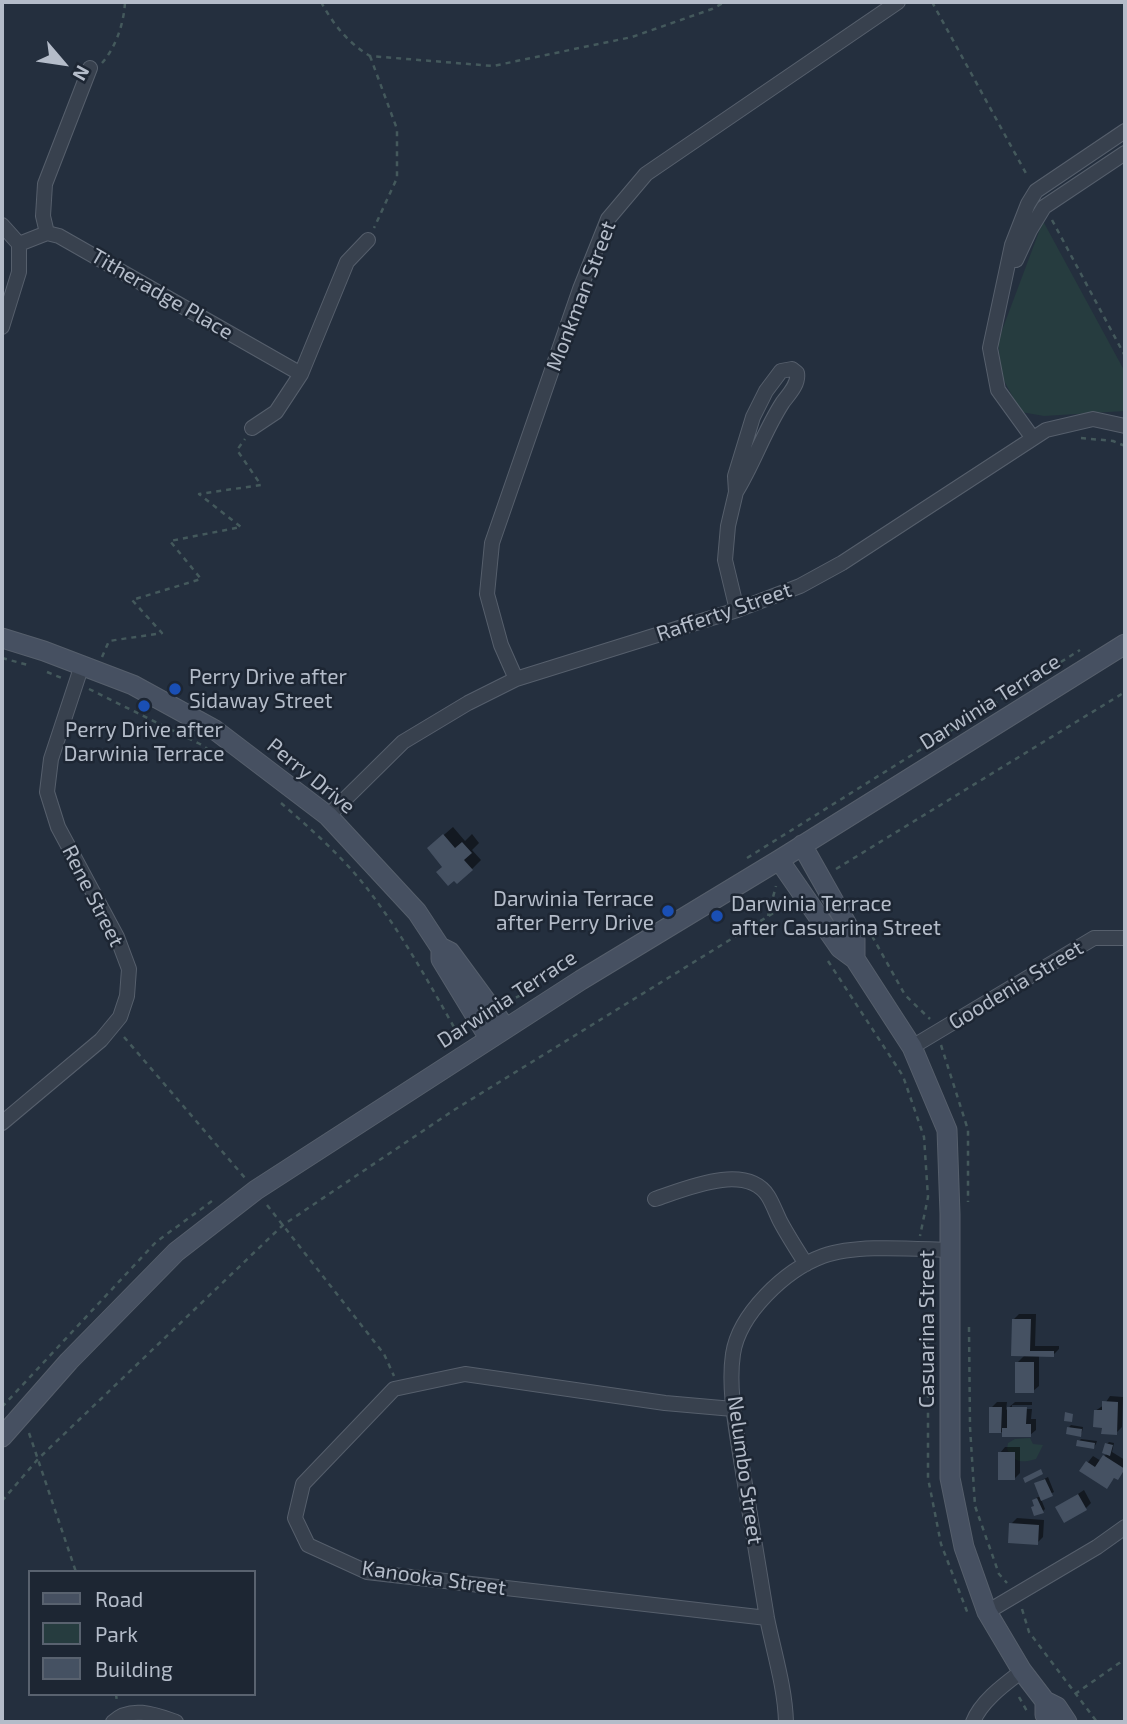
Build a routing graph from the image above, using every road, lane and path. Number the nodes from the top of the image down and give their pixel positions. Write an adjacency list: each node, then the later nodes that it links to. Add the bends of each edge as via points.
1 (125, 2): 7 (path, via 111,52 97,68)
2 (321, 2): 6 (path, via 355,47)
3 (725, 2): 6 (path, via 632,37 493,66)
4 (898, 2): 34 (street, Monkman Street, via 646,174 608,219 492,543 487,594)
5 (932, 2): 10 (path)
6 (370, 56): 14 (path, via 397,129 397,178)
7 (90, 68): 13 (street, via 45,184)
8 (1125, 131): 10 (street)
9 (1125, 153): 11 (street)
10 (1036, 191): 16 (street, via 1012,245)
11 (1044, 207): 16 (street); 18 (path)
12 (2, 225): 15 (street)
13 (47, 233): 15 (street); 19 (street, Titheradge Place, via 60,236)
14 (368, 240): 19 (street, via 347,262)
15 (19, 244): 17 (street, via 19,272)
16 (1000, 293): 22 (street, via 990,348 998,390)
17 (2, 327)
18 (1125, 356)
19 (301, 374): 21 (street, via 276,412)
20 (1125, 426): 22 (street, Rafferty Street, via 1093,419)
21 (252, 428): 29 (path, via 237,450 261,485 199,494 241,527 170,541 201,579 132,600 162,634 109,641)
22 (1032, 437): 26 (street, Rafferty Street, via 842,564)
23 (1073, 438): 24 (path)
24 (1125, 446)
25 (736, 492): 25 (street, via 740,456 760,402 781,371 792,369 797,382); 26 (street, via 725,560)
26 (737, 610): 34 (street, Rafferty Street)
27 (2, 638): 33 (street, Perry Drive)
28 (1125, 644): 39 (street, Darwinia Terrace)
29 (106, 648)
30 (2, 658): 31 (path)
31 (36, 668)
32 (46, 672): 33 (path)
33 (79, 674): 36 (path, via 104,695); 38 (street, Perry Drive, via 133,685 215,730); 46 (street, Rene Street, via 51,759 47,792 58,827 117,937 129,970 127,996)
34 (516, 679): 38 (street, Rafferty Street, via 404,742)
35 (1125, 692): 41 (path, via 835,870)
36 (223, 759)
37 (276, 799): 47 (path, via 325,842 368,889 400,933)
38 (328, 816): 48 (street, Perry Drive, via 417,912 440,947 441,959)
39 (802, 845): 40 (street, Darwinia Terrace); 41 (street, Casuarina Street)
40 (779, 860): 42 (street, Casuarina Street); 48 (street, Darwinia Terrace)
41 (826, 887): 44 (street, Casuarina Street, via 855,939)
42 (806, 900): 44 (street, Casuarina Street, via 839,948); 53 (path, via 790,903 454,1110)
43 (1125, 938): 49 (street, Goodenia Street, via 1094,938)
44 (855, 959): 49 (street, Casuarina Street)
45 (828, 960): 54 (path, via 903,1076 924,1137 928,1197)
46 (114, 1024): 50 (street, Rene Street); 51 (path)
47 (455, 1029)
48 (497, 1032): 51 (street, Darwinia Terrace)
49 (912, 1047): 55 (street, Casuarina Street, via 947,1130)
50 (2, 1123)
51 (256, 1190): 53 (path); 59 (street, Darwinia Terrace, via 176,1252)
52 (655, 1199): 56 (street, via 701,1184 730,1179 751,1182 767,1194)
53 (283, 1225): 57 (path, via 384,1354); 61 (path)
54 (920, 1249): 55 (street, Nelumbo Street); 56 (street, Nelumbo Street, via 846,1250); 65 (path, via 928,1328 928,1478 941,1544 963,1605)
55 (950, 1250): 65 (street, Casuarina Street, via 950,1478)
56 (806, 1264): 58 (street, Nelumbo Street, via 776,1284 748,1317 733,1353)
57 (400, 1388): 58 (street, Kanooka Street, via 465,1374 665,1404); 66 (street, Kanooka Street, via 394,1389 303,1484 295,1518 308,1545 367,1572)
58 (733, 1409): 66 (street, Nelumbo Street)
59 (19, 1417): 60 (street, Darwinia Terrace); 61 (path)
60 (2, 1437)
61 (38, 1459): 62 (path); 64 (path)
62 (2, 1501)
63 (1125, 1527): 65 (street)
64 (75, 1570)
65 (978, 1614): 68 (street, Casuarina Street)
66 (768, 1618): 73 (street, Nelumbo Street, via 786,1701)
67 (1125, 1659): 69 (path)
68 (1016, 1676): 70 (street, Casuarina Street); 74 (street); 75 (path)
69 (1076, 1694)
70 (1045, 1701): 76 (street, Casuarina Street); 77 (street, Casuarina Street, via 1057,1707)
71 (113, 1722): 72 (street, via 119,1716 148,1712)
72 (176, 1722)
73 (786, 1722)
74 (973, 1722)
75 (1033, 1722)
76 (1050, 1722)
77 (1067, 1722)

